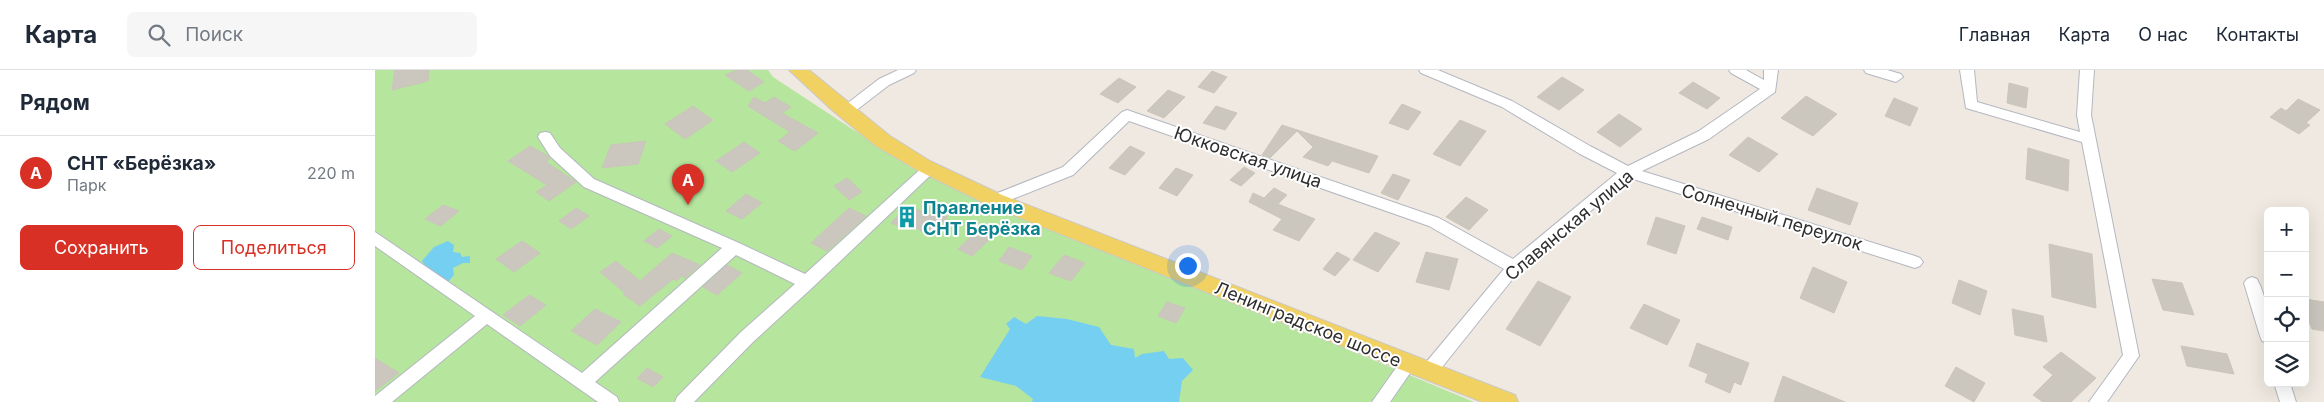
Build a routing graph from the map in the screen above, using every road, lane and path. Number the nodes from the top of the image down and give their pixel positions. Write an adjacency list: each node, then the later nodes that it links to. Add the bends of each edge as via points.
1 (798, 70): 11 (main road, Ленинградское шоссе)
2 (909, 70): 11 (street, via 884,82)
3 (1427, 70): 15 (street, Солнечный переулок, via 1507,104)
4 (1736, 70): 10 (street)
5 (1771, 70): 10 (street)
6 (1871, 70): 9 (street)
7 (1967, 70): 13 (street, via 1971,104)
8 (2087, 70): 13 (street, via 2084,115)
9 (1896, 77)
10 (1770, 89): 15 (street, Славянская улица, via 1705,135)
11 (845, 112): 14 (main road, Ленинградское шоссе)
12 (545, 137): 18 (street, via 555,152 589,183)
13 (2089, 139): 34 (street, via 2131,356)
14 (929, 169): 16 (main road, Ленинградское шоссе); 21 (street)
15 (1628, 172): 19 (street, Солнечный переулок); 20 (street, Славянская улица)
16 (995, 200): 20 (street, Юкковская улица, via 1068,171 1127,115 1434,222); 25 (main road, Ленинградское шоссе)
17 (375, 238): 23 (street)
18 (734, 247): 21 (street); 27 (street)
19 (1915, 262)
20 (1514, 268): 26 (street, Славянская улица)
21 (808, 283): 31 (street, via 747,337)
22 (2252, 283): 24 (street)
23 (486, 316): 27 (street); 29 (street)
24 (2264, 323)
25 (1409, 364): 26 (main road, Ленинградское шоссе); 32 (street)
26 (1429, 371): 33 (main road, Ленинградское шоссе)
27 (582, 383): 30 (street)
28 (2283, 387): 35 (street)
29 (380, 402)
30 (611, 402)
31 (683, 402)
32 (1380, 402)
33 (1507, 402)
34 (2097, 402)
35 (2288, 402)

